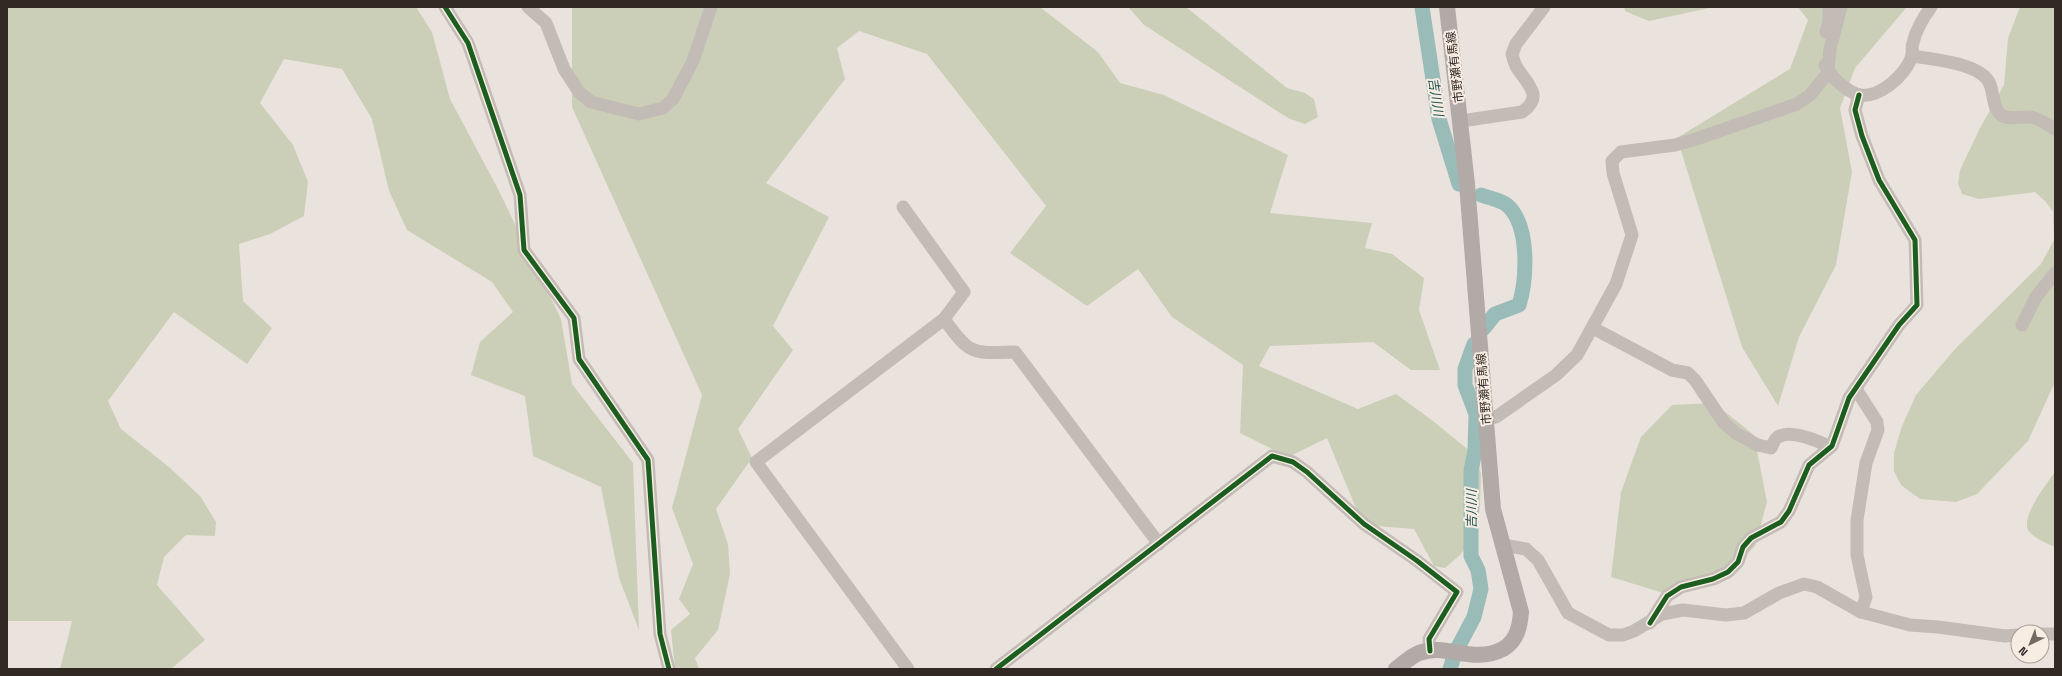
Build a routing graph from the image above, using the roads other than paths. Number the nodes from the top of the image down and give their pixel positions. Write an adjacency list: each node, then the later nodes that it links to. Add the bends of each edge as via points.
1 (445, 7): 28 (street, via 468,43 520,195 524,250 574,318 579,359 648,460 660,634)
2 (528, 7): 3 (street, via 546,23 564,68 579,92 591,102 640,114 663,108 674,99 693,61)
3 (711, 7)
4 (1447, 7): 12 (main road, 市野瀬有馬線)
5 (1544, 7): 12 (street, via 1516,44 1512,54 1516,66 1533,91 1530,107 1522,112)
6 (1829, 7): 10 (street, via 1829,21 1822,52)
7 (1841, 7): 10 (street, via 1830,49)
8 (1931, 7): 9 (street, via 1917,30 1912,44)
9 (1912, 56): 11 (street, via 1899,77 1888,86 1873,94); 13 (street, via 1975,70 1989,83 1996,107 2001,114 2008,118 2031,117)
10 (1828, 73): 11 (street, via 1850,92); 18 (street, via 1810,95 1797,104 1773,114 1696,140 1620,152 1612,161 1613,173 1632,235 1616,284)
11 (1859, 95): 19 (street, via 1855,110 1862,136 1879,180 1915,240 1917,304 1899,325)
12 (1461, 121): 20 (main road, 市野瀬有馬線)
13 (2055, 129)
14 (903, 207): 16 (street, via 964,292)
15 (2055, 273): 17 (street, via 2036,297)
16 (944, 319): 22 (street, via 971,350 979,353 1015,352); 29 (street, via 756,462)
17 (2022, 325)
18 (1593, 328): 20 (street, via 1577,355 1556,375 1496,418); 21 (street, via 1672,370 1688,373 1724,423 1737,434 1758,445 1771,448 1778,437 1783,435 1803,436)
19 (1856, 389): 21 (street, via 1849,398); 24 (street, via 1878,422 1878,430 1866,463 1856,520 1857,555 1866,597)
20 (1487, 419): 23 (main road, 市野瀬有馬線, via 1494,508 1497,528)
21 (1830, 447): 25 (street, via 1810,465 1789,511 1781,522 1751,538 1743,547 1738,562 1728,572 1713,579 1681,587 1667,596)
22 (1159, 544): 27 (street, via 1272,456 1293,462 1364,524 1457,592 1429,638); 30 (street)
23 (1504, 545): 25 (street, via 1526,549 1538,560 1568,614 1609,635 1634,632); 27 (main road, 市野瀬有馬線, via 1520,612 1520,629 1508,646 1492,654 1474,656)
24 (1861, 612): 25 (street, via 1817,587 1804,584 1744,612 1726,615 1683,610 1662,614); 26 (street, via 1910,625)
25 (1650, 623)
26 (2010, 636)
27 (1433, 651): 31 (main road, 市野瀬有馬線, via 1418,653)
28 (669, 669)
29 (908, 669)
30 (996, 669)
31 (1396, 669)

